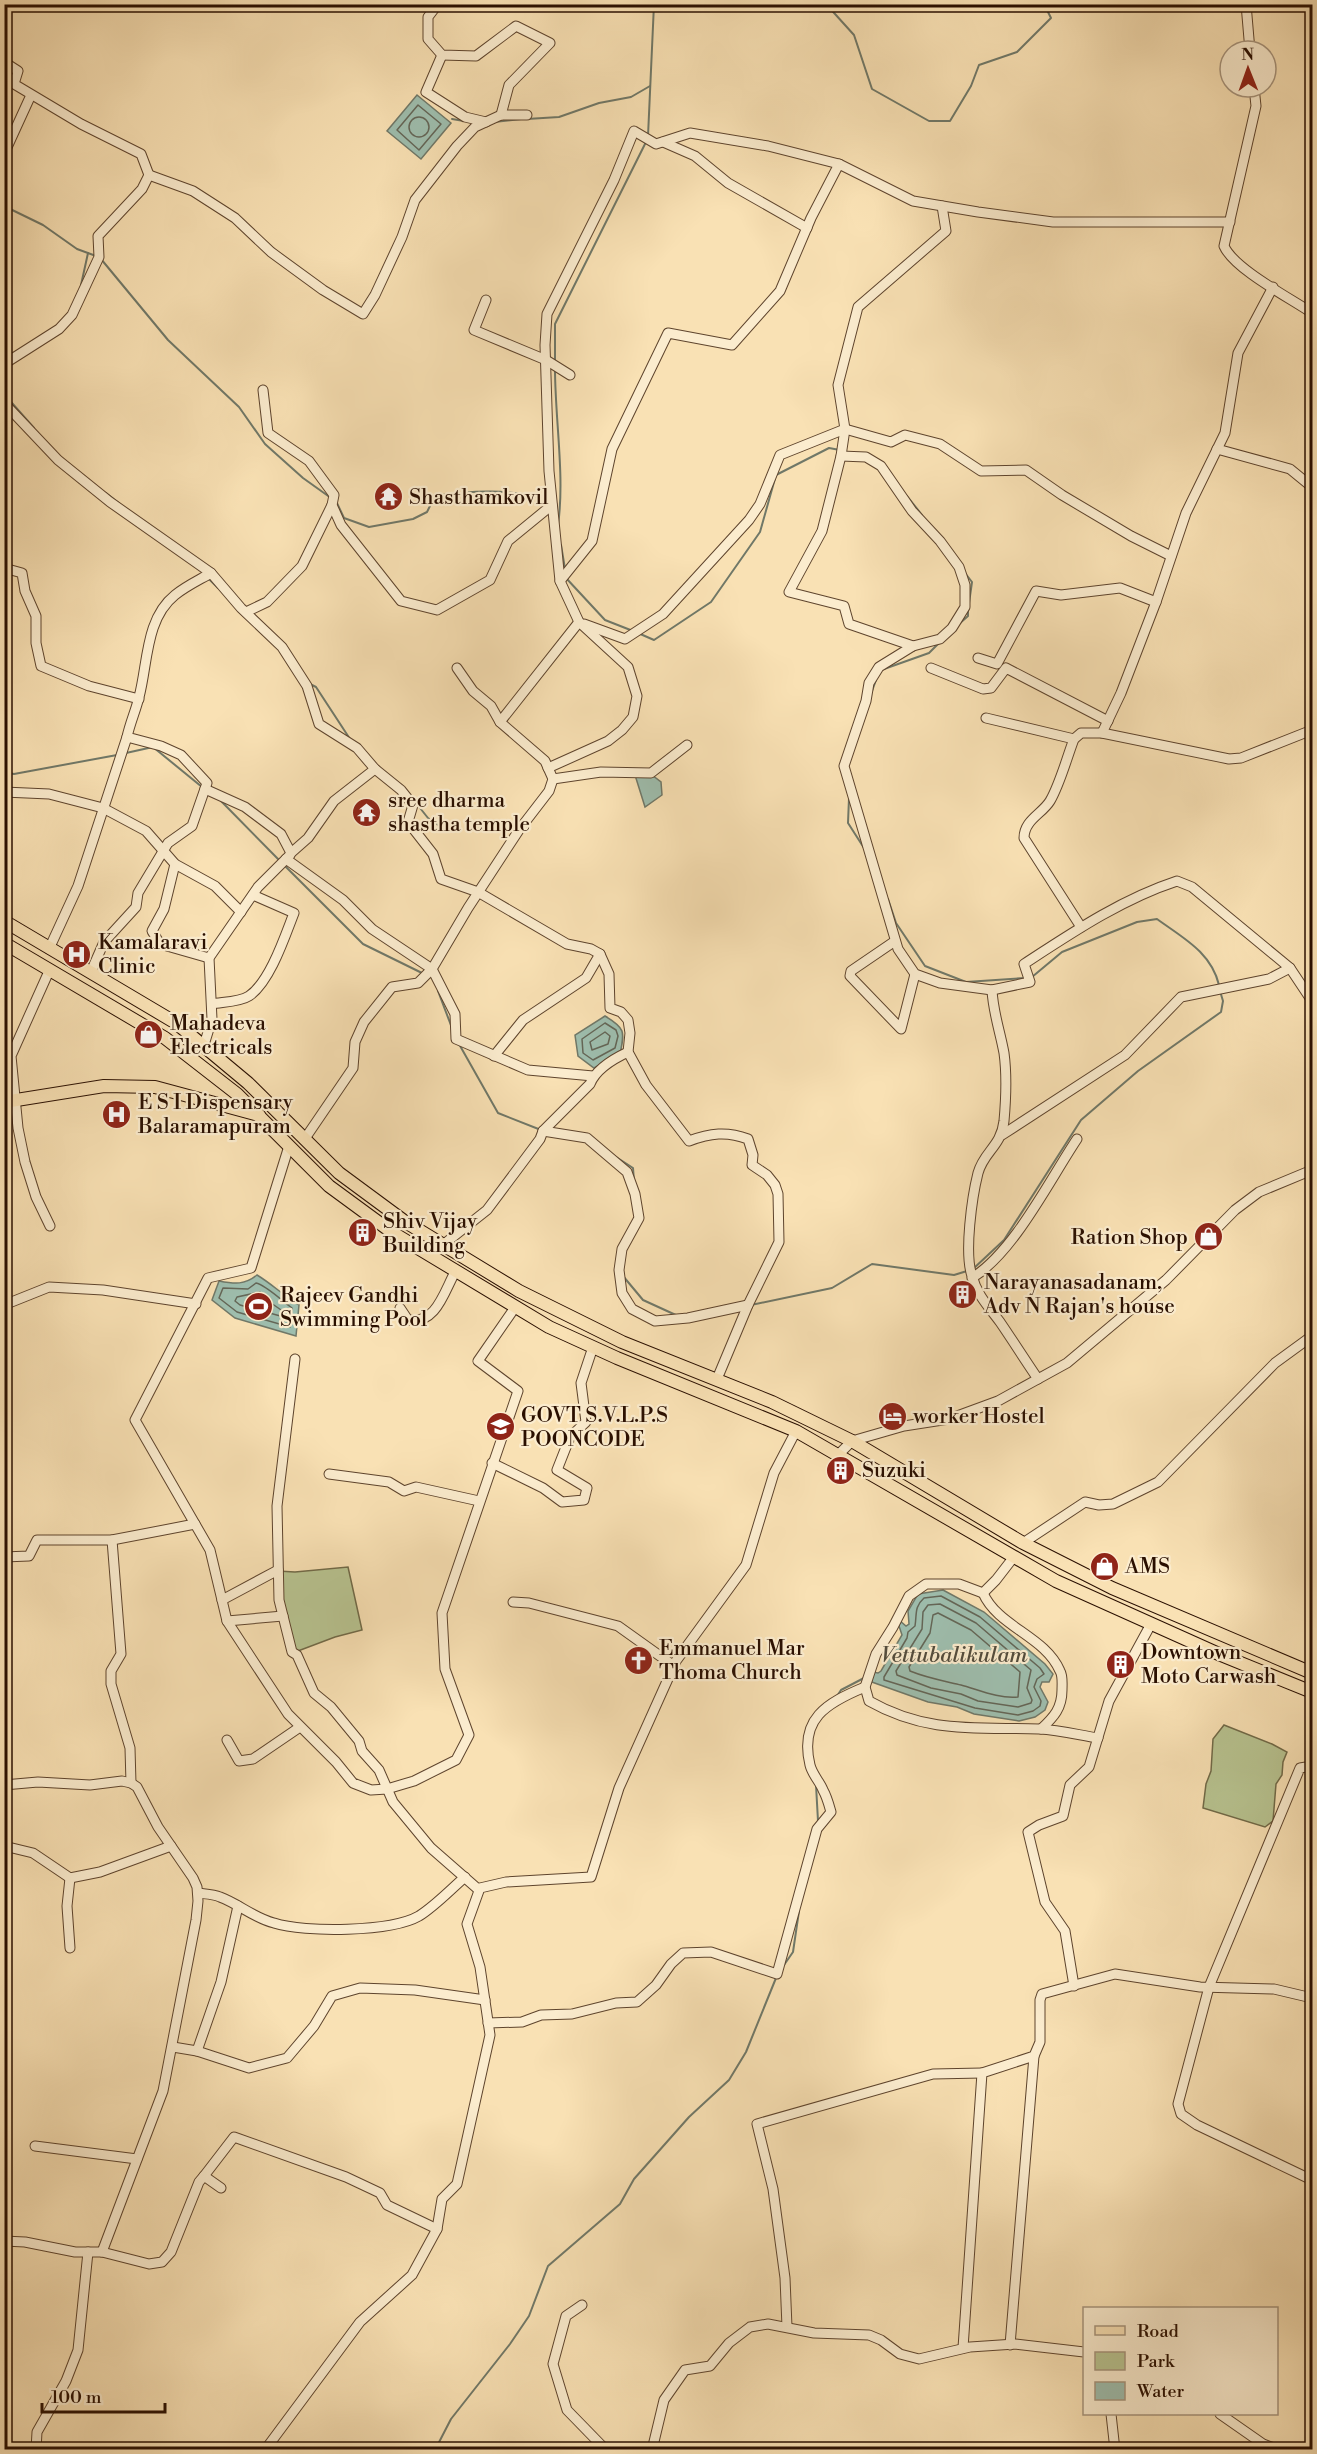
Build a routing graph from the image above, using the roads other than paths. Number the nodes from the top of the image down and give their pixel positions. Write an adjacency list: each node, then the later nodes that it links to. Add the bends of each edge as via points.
1 (438, 4): 4 (street, via 428,17 428,39)
2 (1246, 4): 3 (street)
3 (1249, 39)
4 (442, 55): 8 (street, via 476,56 516,26 550,43 509,85); 10 (street, via 426,92 465,117)
5 (4, 62): 6 (street, via 18,71 14,84)
6 (31, 95): 12 (street); 14 (street, via 141,154)
7 (1255, 99): 16 (street)
8 (501, 115): 9 (street); 10 (street)
9 (527, 115)
10 (486, 122): 14 (street, via 475,127 457,146 415,200 402,237 363,314 271,252 235,218 193,191)
11 (660, 142): 13 (street, via 690,134 768,146); 17 (street, via 695,156 728,183); 21 (street, via 634,131 547,314)
12 (4, 154)
13 (838, 164): 15 (street, via 913,201); 17 (street)
14 (149, 175): 22 (street, via 142,189 98,236 99,257 72,315 52,334)
15 (942, 206): 16 (street, via 1053,222); 26 (street, via 946,231 858,307 838,385)
16 (1230, 222): 18 (street, via 1224,246 1227,253)
17 (807, 228): 35 (street, via 780,291 732,345 668,333 612,449 592,541)
18 (1273, 287): 20 (street); 27 (street, via 1238,353 1232,402)
19 (486, 300): 21 (street, via 474,330)
20 (1312, 313)
21 (546, 360): 23 (street); 31 (street)
22 (4, 364)
23 (570, 375)
24 (263, 390): 30 (street, via 268,433 309,461 334,495)
25 (4, 403): 34 (street, via 58,460)
26 (845, 429): 28 (street); 32 (street, via 891,442 905,435 940,444 981,471 1026,470 1082,507); 38 (street, via 780,455 760,504 749,520 663,614 625,639)
27 (1217, 449): 29 (street, via 1290,469); 32 (street, via 1186,513)
28 (841, 456): 39 (street, via 866,457 881,466 959,567 965,585 965,607 940,639); 39 (street, via 822,531 789,592 844,606 849,624)
29 (1312, 487)
30 (332, 505): 31 (street, via 341,525 401,601 437,610 490,580 508,542); 37 (street, via 302,566 267,602)
31 (552, 505): 35 (street)
32 (1171, 556): 36 (street)
33 (4, 568): 43 (street, via 22,573 36,616 41,666 89,686)
34 (211, 573): 37 (street); 43 (street, via 174,595 159,616 145,658)
35 (561, 580): 38 (street)
36 (1156, 602): 40 (street, via 1120,588 1061,595 1035,591 997,664); 46 (street)
37 (246, 612): 53 (street, via 282,648 301,676 319,724 357,748)
38 (579, 622): 45 (street); 52 (street, via 628,667 637,696 633,717 608,741)
39 (913, 646): 66 (street, via 879,667 868,683 866,701 844,766)
40 (978, 658)
41 (457, 668): 45 (street)
42 (931, 668): 46 (street, via 983,690 991,688 1006,668)
43 (139, 699): 49 (street)
44 (986, 718): 50 (street)
45 (500, 722): 52 (street, via 546,761)
46 (1108, 722): 48 (street)
47 (1312, 730): 48 (street, via 1241,758 1229,759)
48 (1102, 734): 50 (street, via 1081,732)
49 (127, 736): 55 (street, via 181,755 207,783); 57 (street)
50 (1074, 739): 65 (street, via 1050,801 1028,823 1024,838)
51 (687, 745): 54 (street, via 651,773 601,772)
52 (548, 768): 54 (street)
53 (375, 769): 59 (street, via 334,801 308,838); 61 (street, via 413,804 408,822 433,854 441,879)
54 (553, 779): 61 (street, via 549,791)
55 (205, 789): 58 (street, via 192,826 168,843); 59 (street, via 244,807 281,834)
56 (4, 792): 57 (street, via 49,794)
57 (103, 808): 58 (street, via 146,831); 68 (street, via 78,886)
58 (164, 852): 60 (street); 74 (street, via 138,893 136,907 104,942)
59 (289, 856): 62 (street); 73 (street)
60 (175, 864): 63 (street, via 215,886); 70 (street, via 164,909 152,931 160,944)
61 (478, 892): 69 (street, via 567,944); 73 (street)
62 (253, 895): 63 (street); 78 (street, via 294,913 288,930 266,978 248,997)
63 (241, 912): 70 (street)
64 (4, 921): 68 (main road)
65 (1082, 927): 71 (street, via 1177,880 1192,887); 76 (street, via 1024,964 1030,982)
66 (896, 941): 75 (street); 75 (street, via 850,976 901,1029)
67 (4, 943): 72 (main road)
68 (49, 949): 74 (main road)
69 (600, 954): 80 (street, via 609,974 610,1008 628,1020); 81 (street, via 586,978 523,1020)
70 (209, 958): 78 (street)
71 (1290, 968): 77 (street); 87 (street, via 1269,979 1181,998 1125,1055)
72 (50, 969): 83 (street, via 11,1056); 85 (main road, via 165,1038)
73 (428, 972): 81 (street, via 455,1014 456,1039); 89 (street, via 418,983 392,987 364,1022 355,1042 353,1068)
74 (93, 973): 79 (main road, via 176,1023)
75 (915, 974): 76 (street, via 940,983)
76 (992, 990): 87 (street, via 1006,1075)
77 (1312, 1001)
78 (212, 1004): 79 (street)
79 (204, 1045): 84 (main road)
80 (627, 1052): 82 (street); 98 (street, via 646,1085 689,1141 731,1133 748,1139 752,1165 775,1185 779,1242)
81 (494, 1056): 82 (street, via 528,1070)
82 (593, 1076): 86 (street, via 590,1084)
83 (10, 1100): 85 (main road, via 104,1086 156,1087); 92 (street, via 36,1197)
84 (269, 1105): 85 (main road); 89 (main road)
85 (259, 1115): 90 (main road)
86 (543, 1131): 93 (street, via 487,1210); 98 (street, via 587,1138 627,1172 639,1218 622,1249 619,1270 622,1293 632,1309 655,1321)
87 (1002, 1134): 95 (street, via 979,1170 969,1237)
88 (1077, 1138): 95 (street, via 1004,1252)
89 (304, 1140): 93 (main road, via 404,1221)
90 (289, 1146): 94 (main road, via 330,1186 393,1233); 96 (street, via 251,1268 208,1278)
91 (1312, 1170): 105 (street, via 1259,1192 1234,1210 1166,1280 1067,1363)
92 (50, 1226)
93 (444, 1244): 104 (main road, via 559,1312 622,1342)
94 (455, 1272): 99 (main road); 100 (street, via 432,1314 422,1321 408,1320)
95 (972, 1278): 105 (street, via 982,1300)
96 (196, 1304): 97 (street, via 103,1290 49,1287); 112 (street, via 135,1420)
97 (4, 1305)
98 (748, 1305): 104 (street)
99 (516, 1306): 102 (main road); 109 (street, via 478,1361 518,1391)
100 (399, 1308)
101 (1312, 1335): 114 (street, via 1275,1363 1158,1482 1113,1504 1085,1502)
102 (592, 1347): 106 (main road); 109 (street, via 581,1383 586,1422 570,1437 557,1470 587,1488 584,1500 562,1502)
103 (295, 1359): 117 (street, via 277,1506)
104 (717, 1379): 107 (main road)
105 (1038, 1379): 107 (street, via 998,1401 949,1419 904,1426)
106 (796, 1431): 108 (main road); 124 (street, via 774,1473 746,1565)
107 (852, 1441): 108 (street); 114 (main road)
108 (838, 1455): 116 (main road)
109 (492, 1463): 111 (street)
110 (329, 1474): 111 (street, via 389,1482 404,1491 416,1487)
111 (479, 1501): 135 (street, via 442,1612 445,1669 470,1735 456,1760 414,1781)
112 (195, 1524): 113 (street); 119 (street, via 210,1550)
113 (112, 1540): 115 (street, via 37,1540 30,1556); 133 (street, via 121,1654 111,1671 111,1684 129,1748)
114 (1023, 1543): 125 (main road, via 1155,1608)
115 (4, 1557)
116 (1013, 1558): 118 (street); 123 (main road)
117 (278, 1570): 119 (street); 121 (street)
118 (982, 1593): 126 (street, via 959,1584 926,1584 909,1596 876,1654); 129 (street, via 989,1607 1050,1654 1061,1673 1062,1697 1056,1715)
119 (222, 1600): 122 (street)
120 (513, 1602): 124 (street, via 618,1626)
121 (283, 1616): 122 (street); 135 (street, via 292,1652 314,1693 353,1732)
122 (226, 1622): 128 (street)
123 (1151, 1624): 127 (main road); 130 (street, via 1109,1701)
124 (674, 1666): 140 (street, via 619,1788 591,1877 506,1881)
125 (1312, 1673)
126 (865, 1687): 129 (street, via 869,1701 917,1721 954,1728); 148 (street, via 827,1707 810,1725 810,1767 831,1812 817,1829 777,1974 711,1952 683,1953 637,2002 572,2014 540,2015 522,2022)
127 (1312, 1692)
128 (300, 1727): 131 (street, via 253,1759 239,1761); 135 (street, via 353,1784 371,1790)
129 (1041, 1729): 130 (street)
130 (1098, 1738): 144 (street, via 1089,1767 1070,1785 1063,1816 1028,1832 1044,1902 1065,1931)
131 (227, 1740)
132 (1312, 1766): 145 (street, via 1300,1768)
133 (131, 1783): 134 (street); 137 (street)
134 (4, 1785)
135 (387, 1789): 138 (street, via 431,1848)
136 (4, 1846): 139 (street, via 33,1853)
137 (171, 1846): 139 (street, via 100,1872); 141 (street, via 193,1878)
138 (465, 1877): 140 (street); 142 (street, via 419,1915 404,1922 368,1928 276,1924 252,1916)
139 (70, 1878): 143 (street)
140 (479, 1890): 147 (street, via 466,1924 480,1967)
141 (198, 1893): 142 (street, via 219,1896); 149 (street)
142 (238, 1906): 150 (street, via 221,1982)
143 (70, 1948)
144 (1074, 1986): 145 (street, via 1115,1974); 151 (street, via 1042,1994 1040,2042)
145 (1209, 1987): 146 (street, via 1274,1989); 156 (street, via 1178,2104 1181,2114)
146 (1312, 1998)
147 (485, 2000): 148 (street); 150 (street, via 416,1990 360,1988 332,1996 314,2026 287,2058 249,2068)
148 (488, 2023): 158 (street, via 490,2035 457,2184 442,2199)
149 (173, 2048): 150 (street); 154 (street, via 163,2091)
150 (197, 2051)
151 (1034, 2056): 152 (street); 164 (street)
152 (982, 2073): 163 (street, via 933,2074 757,2124 773,2189 785,2278); 165 (street)
153 (35, 2146): 154 (street)
154 (137, 2159): 161 (street)
155 (204, 2176): 157 (street); 158 (street, via 234,2137 346,2177 380,2193 387,2205); 161 (street, via 167,2259 149,2264)
156 (1312, 2180)
157 (221, 2188)
158 (437, 2229): 171 (street, via 412,2275 360,2322)
159 (4, 2241): 160 (street)
160 (88, 2252): 161 (street); 170 (street, via 78,2350 66,2381 37,2432)
161 (102, 2252)
162 (582, 2305): 169 (street, via 566,2316 553,2364 567,2410)
163 (786, 2327): 165 (street, via 869,2336 900,2354 919,2359); 172 (street, via 750,2327 729,2343 710,2366 686,2370 664,2400)
164 (1010, 2345): 165 (street); 166 (street)
165 (963, 2348)
166 (1083, 2352)
167 (1111, 2415): 173 (street)
168 (1221, 2415): 174 (street, via 1263,2444)
169 (604, 2449)
170 (36, 2450)
171 (265, 2450)
172 (652, 2450)
173 (1115, 2450)
174 (1279, 2450)

